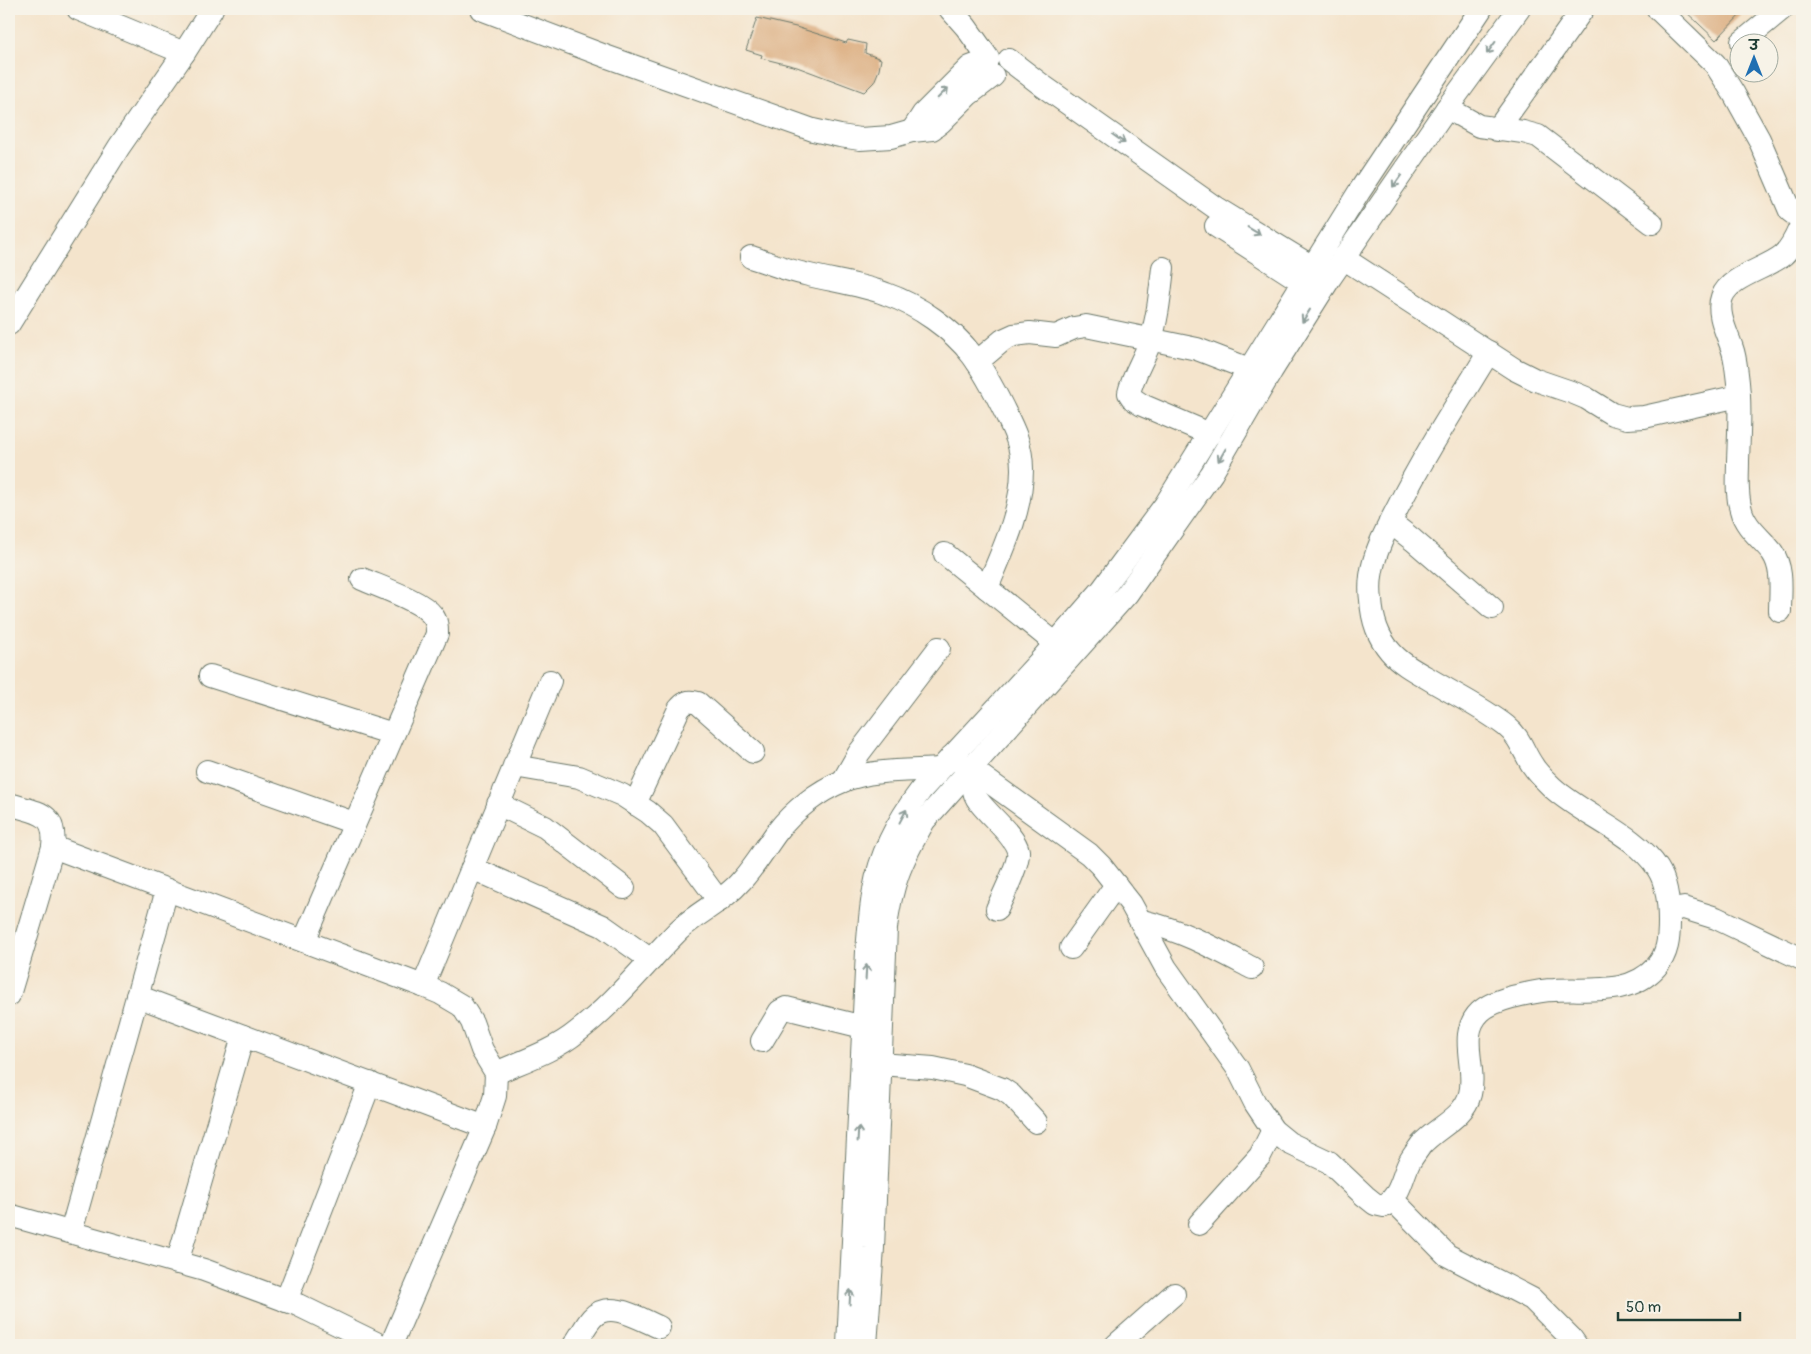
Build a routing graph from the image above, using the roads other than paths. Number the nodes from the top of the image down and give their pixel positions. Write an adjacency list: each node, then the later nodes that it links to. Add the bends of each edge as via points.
1 (78, 9): 12 (street)
2 (212, 9): 12 (street)
3 (481, 9): 15 (street, via 813,130 860,139 891,137 932,128)
4 (950, 9): 15 (street)
5 (964, 9): 15 (street, via 983,27)
6 (1481, 9): 23 (street, via 1359,192)
7 (1519, 9): 16 (street, one-way to 16)
8 (1583, 9): 17 (street)
9 (1658, 9): 14 (street)
10 (1782, 9): 11 (street)
11 (1754, 32)
12 (184, 53): 24 (street, via 119,147)
13 (1728, 54): 14 (street)
14 (1716, 64): 18 (street, via 1759,138 1790,211)
15 (997, 65): 23 (street, via 1154,183 1225,231)
16 (1447, 108): 17 (street, via 1479,126); 21 (street, one-way to 21)
17 (1497, 130): 19 (street, via 1538,136)
18 (1802, 222): 29 (street, via 1791,246 1782,256 1738,280 1726,289 1721,299 1722,321 1733,350)
19 (1652, 223)
20 (751, 257): 27 (street, via 788,270 887,294 910,304 956,338)
21 (1344, 258): 23 (street); 26 (street)
22 (1163, 268): 25 (street, via 1157,317)
23 (1316, 280): 28 (street); 46 (street, one-way to 46, via 1272,370 1212,473 1126,594)
24 (9, 324)
25 (1150, 340): 27 (street, via 1086,326 1056,336 1014,335); 28 (street, via 1197,349); 30 (street, via 1130,385 1129,393 1133,400)
26 (1489, 352): 29 (street, via 1536,380 1627,418); 31 (street, via 1429,450)
27 (977, 362): 34 (street, via 1016,434 1022,470 1010,533)
28 (1249, 369): 30 (street)
29 (1738, 396): 36 (street, via 1738,497 1741,513 1778,564)
30 (1210, 434): 37 (street, via 1165,505 1102,590)
31 (1390, 522): 35 (street); 59 (street, via 1371,576 1371,603 1375,624 1390,652 1407,666 1508,728 1522,744 1532,766 1554,789 1629,839 1659,869)
32 (945, 554): 34 (street)
33 (362, 579): 41 (street, via 423,606 437,623 437,634)
34 (986, 588): 37 (street)
35 (1492, 608)
36 (1780, 611)
37 (1056, 644): 43 (street)
38 (939, 648): 47 (street, via 859,753)
39 (210, 676): 41 (street)
40 (550, 681): 44 (street)
41 (393, 734): 51 (street)
42 (753, 752): 50 (street, via 698,703 684,702)
43 (946, 763): 46 (street); 47 (street); 69 (street, one-way to 43, via 870,914 882,860 905,811)
44 (514, 766): 49 (street); 50 (street, via 579,777 614,791)
45 (207, 771): 51 (street)
46 (976, 772): 54 (street, via 1089,854); 58 (street, via 975,796 1004,827 1018,851 1017,862); 72 (street, via 924,821 893,886 886,928)
47 (843, 781): 57 (street, via 795,812 741,882)
48 (9, 804): 52 (street, via 41,814 52,822)
49 (498, 804): 53 (street); 55 (street, via 545,827)
50 (635, 804): 57 (street, via 663,825)
51 (354, 824): 61 (street)
52 (53, 847): 56 (street); 67 (street)
53 (472, 868): 64 (street, via 603,926); 66 (street)
54 (1116, 885): 60 (street); 62 (street)
55 (624, 888)
56 (167, 890): 61 (street); 68 (street)
57 (719, 901): 64 (street, via 681,929)
58 (997, 909)
59 (1669, 915): 63 (street, via 1670,910 1684,908 1716,918); 78 (street, via 1665,955 1642,979 1628,986 1599,990 1535,992 1501,1000 1474,1018 1468,1046 1471,1091 1466,1105 1419,1148 1408,1164)
60 (1142, 920): 65 (street, via 1193,937); 77 (street, via 1166,968 1238,1070)
61 (304, 941): 66 (street)
62 (1071, 948)
63 (1802, 959)
64 (651, 960): 73 (street, via 577,1033)
65 (1252, 968)
66 (423, 986): 73 (street, via 462,1006)
67 (9, 995)
68 (137, 996): 70 (street); 81 (street)
69 (863, 1027): 71 (street, via 786,1008 780,1011); 89 (street, one-way to 69)
70 (243, 1036): 74 (street); 82 (street)
71 (762, 1041)
72 (880, 1064): 75 (street, via 933,1068 965,1075 1002,1089); 90 (street)
73 (496, 1073): 76 (street, via 495,1096)
74 (370, 1083): 76 (street); 84 (street)
75 (1036, 1122)
76 (485, 1127): 87 (street)
77 (1273, 1130): 78 (street, via 1289,1143 1329,1162 1375,1204 1384,1206); 80 (street, via 1260,1156)
78 (1393, 1200): 92 (street, via 1447,1255 1532,1299)
79 (9, 1215): 81 (street)
80 (1199, 1224)
81 (71, 1232): 82 (street)
82 (177, 1263): 84 (street)
83 (1174, 1294): 91 (street)
84 (286, 1301): 86 (street)
85 (659, 1327): 88 (street, via 613,1310 601,1311 592,1318)
86 (380, 1345)
87 (391, 1345)
88 (574, 1345)
89 (848, 1345)
90 (866, 1345)
91 (1116, 1345)
92 (1576, 1345)

